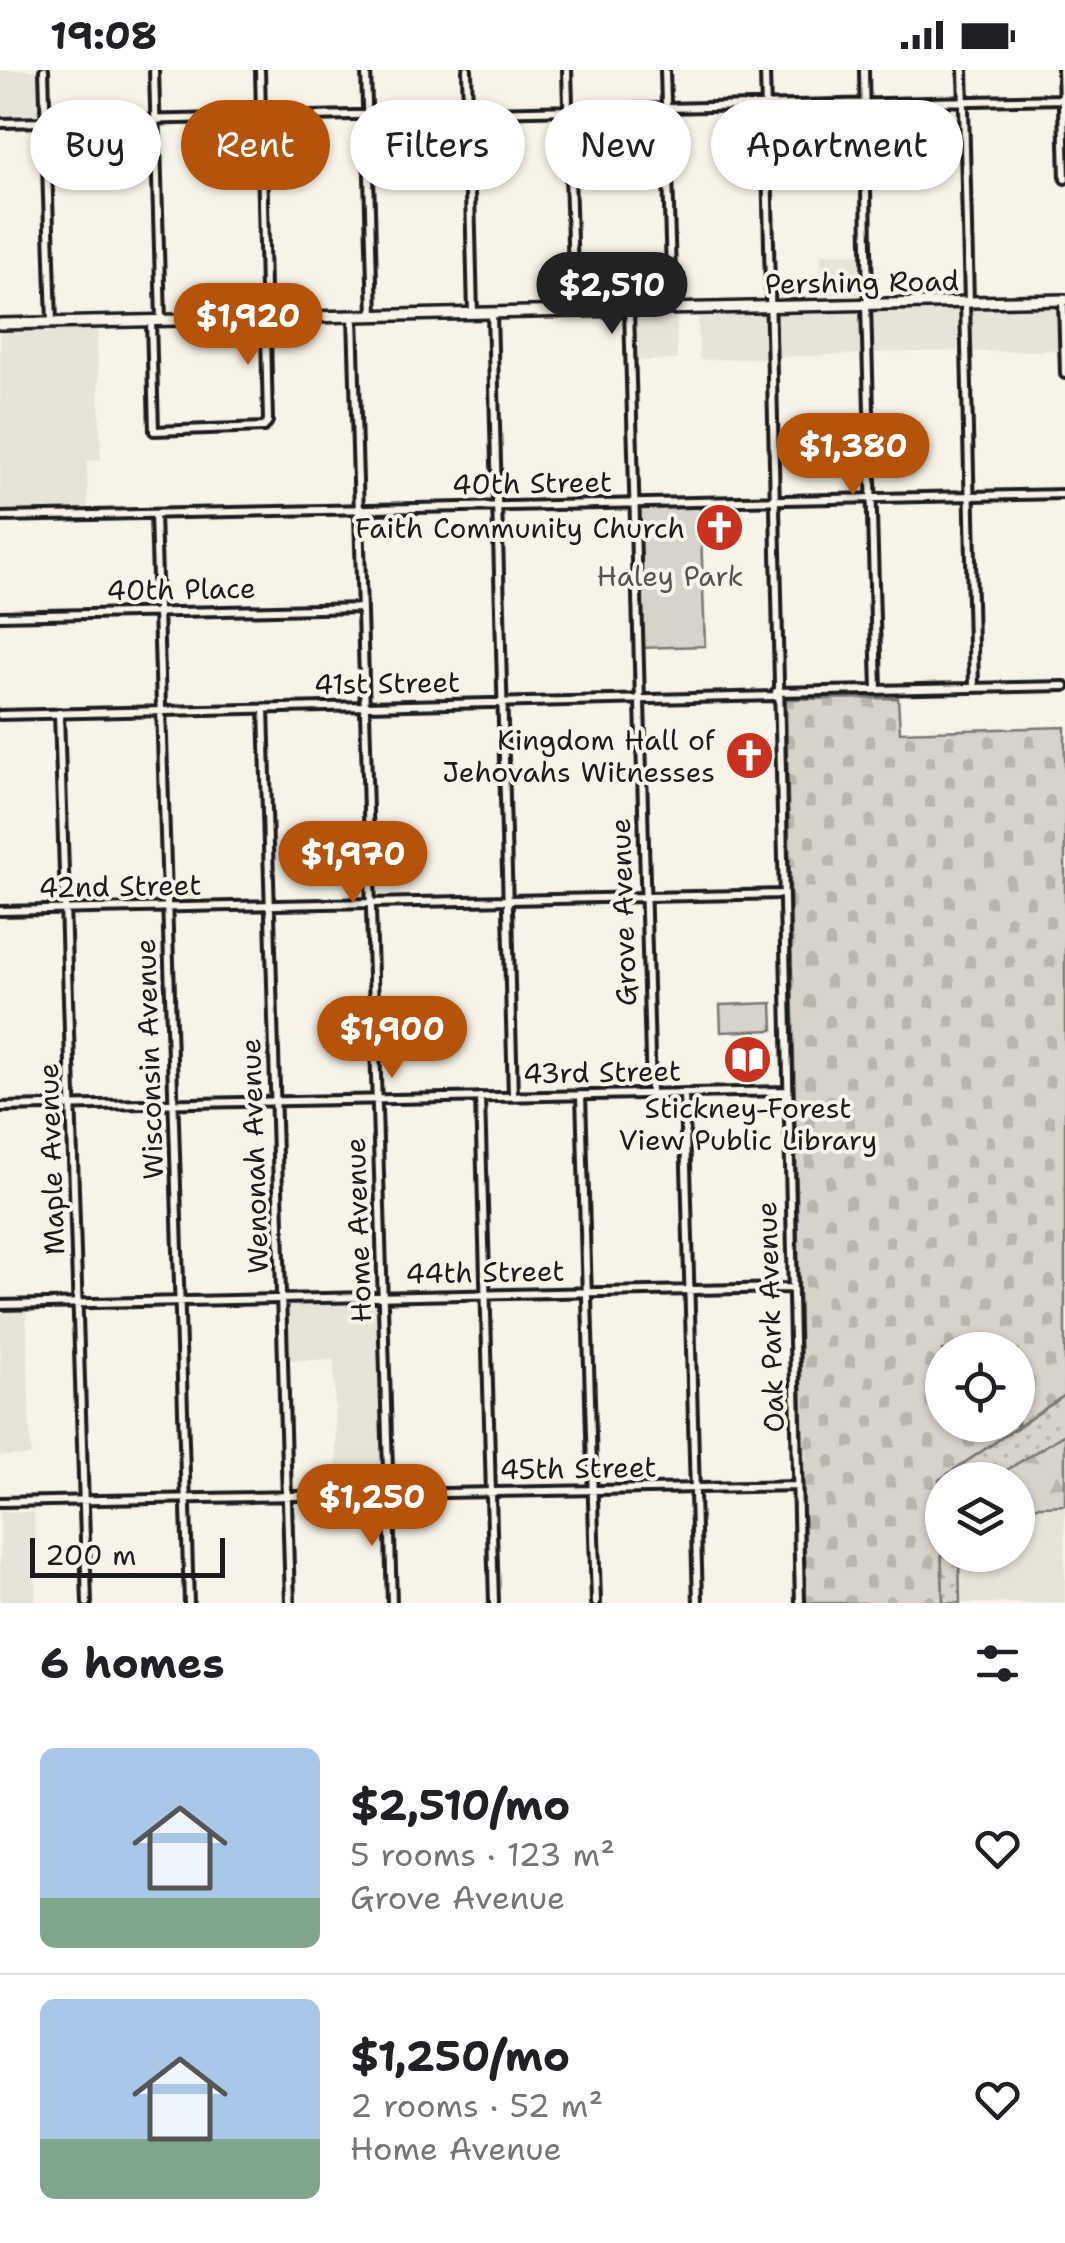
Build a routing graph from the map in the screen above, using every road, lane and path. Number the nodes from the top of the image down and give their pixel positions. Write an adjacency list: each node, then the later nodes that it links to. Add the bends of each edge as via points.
1 (44, 70): 13 (street)
2 (154, 70): 14 (street)
3 (260, 70): 15 (street)
4 (366, 70): 16 (street)
5 (467, 70): 17 (street)
6 (567, 70): 18 (street)
7 (665, 70): 19 (street)
8 (765, 70): 20 (street, Oak Park Avenue)
9 (864, 70): 21 (street)
10 (963, 70): 22 (street)
11 (1062, 70): 12 (street)
12 (1064, 99): 22 (street); 25 (street)
13 (45, 100)
14 (155, 100)
15 (261, 100)
16 (367, 100)
17 (468, 100)
18 (568, 100)
19 (666, 100)
20 (766, 100)
21 (864, 100)
22 (964, 102): 36 (street)
23 (30, 122): 24 (street)
24 (0, 123)
25 (1065, 179)
26 (48, 190): 48 (street)
27 (155, 190): 47 (street)
28 (263, 190): 46 (street)
29 (370, 190): 45 (street)
30 (470, 190): 43 (street)
31 (570, 190): 41 (street)
32 (668, 190): 39 (street)
33 (767, 190): 38 (street, Oak Park Avenue)
34 (865, 190): 37 (street)
35 (1064, 300): 36 (main road, Pershing Road); 50 (street)
36 (967, 302): 37 (main road, Pershing Road); 52 (street)
37 (867, 304): 38 (main road, Pershing Road); 53 (street)
38 (769, 307): 39 (main road, Pershing Road); 54 (street, Oak Park Avenue)
39 (672, 309): 40 (main road, Pershing Road)
40 (629, 310): 41 (main road, Pershing Road); 55 (street, Grove Avenue)
41 (574, 311): 42 (main road, Pershing Road)
42 (492, 313): 43 (main road, Pershing Road); 56 (street)
43 (473, 314): 45 (main road, Pershing Road)
44 (354, 316): 45 (main road, Pershing Road); 46 (main road, Pershing Road); 57 (street, Home Avenue)
45 (373, 316)
46 (266, 318): 47 (main road, Pershing Road); 47 (street, via 268,420 257,431 154,430)
47 (156, 321): 48 (main road, Pershing Road)
48 (52, 323): 49 (main road, Pershing Road)
49 (0, 324)
50 (1065, 374)
51 (1065, 494): 52 (street, 40th Street)
52 (970, 496): 53 (street, 40th Street); 64 (street)
53 (871, 498): 54 (street, 40th Street); 65 (street)
54 (772, 500): 55 (street, 40th Street); 66 (street, Oak Park Avenue)
55 (634, 503): 56 (street, 40th Street); 67 (street, Grove Avenue)
56 (498, 506): 57 (street, 40th Street); 68 (street)
57 (359, 510): 58 (street, 40th Street); 60 (street, Home Avenue)
58 (155, 514): 59 (street, 40th Street); 61 (street, Wisconsin Avenue)
59 (0, 518)
60 (362, 608): 61 (street, 40th Place); 69 (street, Home Avenue)
61 (158, 612): 62 (street, 40th Place); 71 (street, Wisconsin Avenue)
62 (0, 616)
63 (1065, 686): 64 (street, 41st Street)
64 (974, 688): 65 (street, 41st Street)
65 (877, 690): 66 (street, 41st Street)
66 (776, 694): 67 (street, 41st Street); 74 (street, Oak Park Avenue)
67 (640, 699): 68 (street, 41st Street); 75 (street, Grove Avenue)
68 (503, 702): 69 (street, 41st Street); 76 (street)
69 (365, 706): 70 (street, 41st Street); 77 (street, Home Avenue)
70 (264, 708): 71 (street, 41st Street); 78 (street, Wenonah Avenue)
71 (161, 711): 72 (street, 41st Street); 79 (street, Wisconsin Avenue)
72 (59, 713): 73 (street, 41st Street); 80 (street, Maple Avenue)
73 (0, 715)
74 (781, 894): 75 (street, 42nd Street); 82 (street, Oak Park Avenue)
75 (646, 897): 76 (street, 42nd Street); 83 (street, Grove Avenue)
76 (508, 900): 77 (street, 42nd Street); 86 (street)
77 (371, 903): 78 (street, 42nd Street); 88 (street, Home Avenue)
78 (270, 905): 79 (street, 42nd Street); 89 (street, Wenonah Avenue)
79 (167, 908): 80 (street, 42nd Street); 90 (street, Wisconsin Avenue)
80 (65, 910): 81 (street, 42nd Street); 91 (street, Maple Avenue)
81 (0, 911)
82 (786, 1090): 84 (street, 43rd Street); 93 (street, Oak Park Avenue)
83 (651, 1093): 84 (street, 43rd Street); 85 (street, 43rd Street)
84 (684, 1093): 94 (street)
85 (581, 1095): 86 (street, 43rd Street); 95 (street)
86 (513, 1096): 87 (street, 43rd Street)
87 (480, 1097): 88 (street, 43rd Street); 96 (street)
88 (377, 1099): 89 (street, 43rd Street); 97 (street, Home Avenue)
89 (275, 1101): 90 (street, 43rd Street); 98 (street, Wenonah Avenue)
90 (173, 1103): 91 (street, 43rd Street); 99 (street, Wisconsin Avenue)
91 (72, 1106): 92 (street, 43rd Street); 100 (street, Maple Avenue)
92 (0, 1107)
93 (792, 1288): 94 (street, 44th Street); 102 (street, Oak Park Avenue)
94 (690, 1290): 95 (street, 44th Street); 103 (street)
95 (587, 1292): 96 (street, 44th Street); 104 (street)
96 (486, 1294): 97 (street, 44th Street); 105 (street)
97 (383, 1297): 98 (street, 44th Street); 106 (street, Home Avenue)
98 (281, 1299): 99 (street, 44th Street); 107 (street, Wenonah Avenue)
99 (180, 1301): 100 (street, 44th Street); 108 (street, Wisconsin Avenue)
100 (78, 1303): 101 (street, 44th Street); 109 (street, Maple Avenue)
101 (0, 1305)
102 (797, 1486): 103 (street, 45th Street); 118 (street, Oak Park Avenue)
103 (694, 1488): 104 (street, 45th Street); 117 (street)
104 (593, 1490): 105 (street, 45th Street); 116 (street)
105 (491, 1492): 106 (street, 45th Street); 115 (street)
106 (389, 1494): 107 (street, 45th Street); 114 (street, Home Avenue)
107 (287, 1496): 108 (street, 45th Street); 113 (street, Wenonah Avenue)
108 (186, 1498): 109 (street, 45th Street); 112 (street, Wisconsin Avenue)
109 (84, 1500): 110 (street, 45th Street); 111 (street, Maple Avenue)
110 (0, 1502)
111 (87, 1603)
112 (189, 1603)
113 (290, 1603)
114 (392, 1603)
115 (494, 1603)
116 (596, 1603)
117 (698, 1603)
118 (800, 1603)

